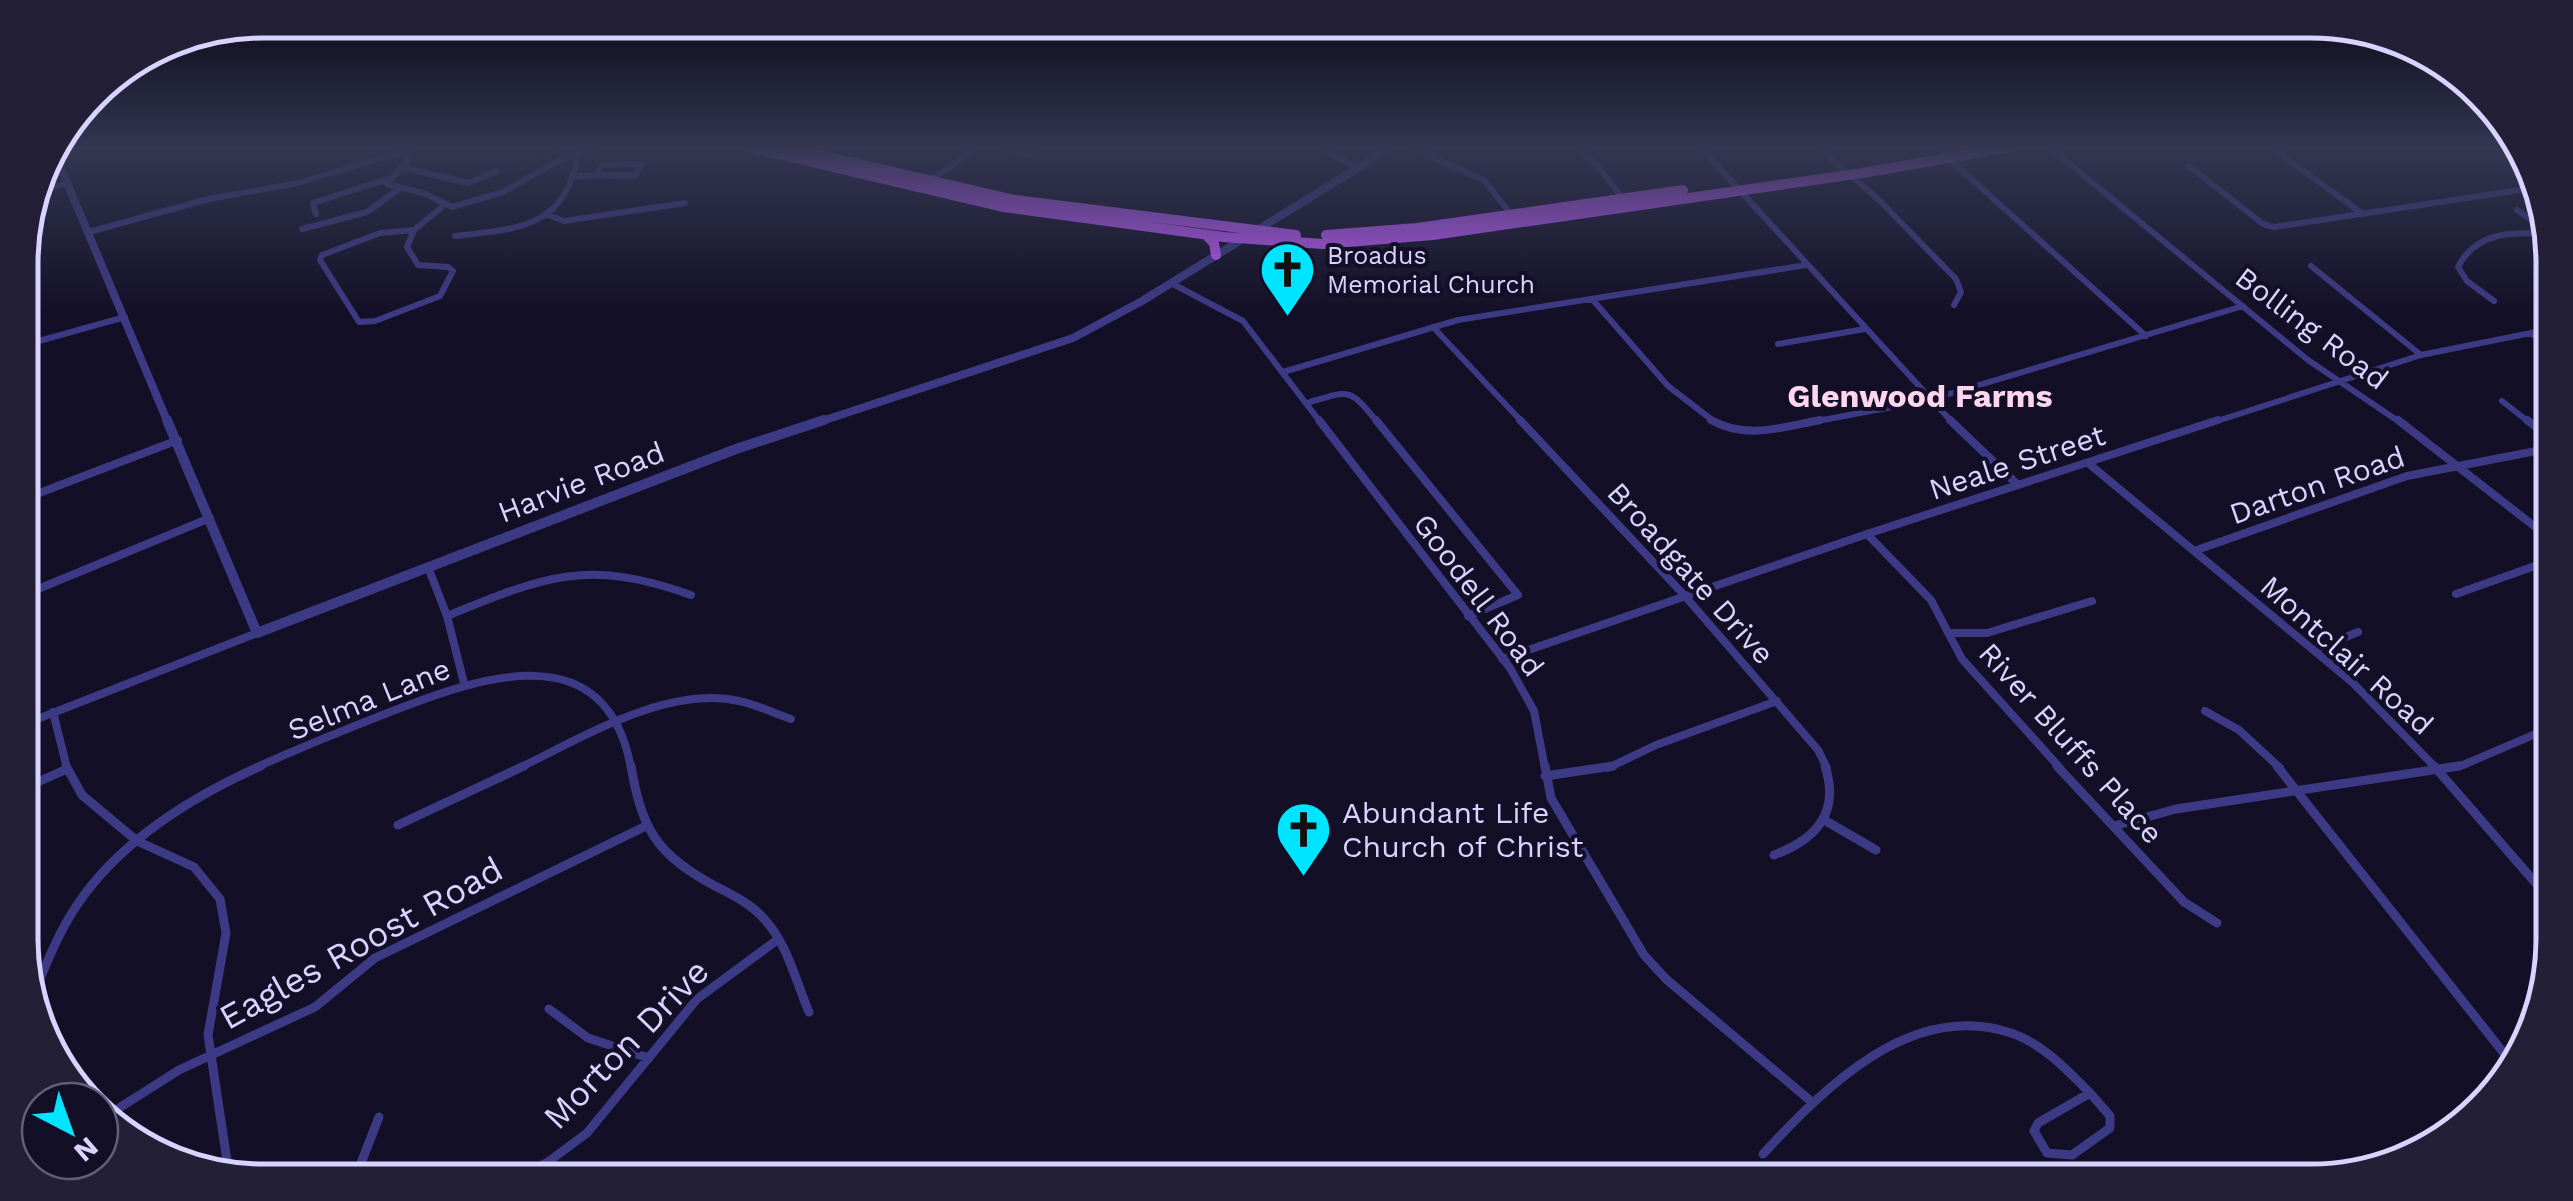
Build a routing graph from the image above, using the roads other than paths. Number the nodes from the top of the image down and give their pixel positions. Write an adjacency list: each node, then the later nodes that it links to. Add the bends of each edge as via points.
1 (77, 203): 31 (street)
2 (194, 203): 31 (street)
3 (313, 203): 23 (street)
4 (383, 203): 28 (street)
5 (438, 203): 21 (street)
6 (473, 203): 21 (street)
7 (560, 203): 25 (street)
8 (685, 203): 25 (street, via 564,220)
9 (986, 203): 32 (main road)
10 (1037, 203): 30 (main road)
11 (1301, 203): 30 (street, Harvie Road)
12 (1502, 203): 26 (street)
13 (1626, 203): 26 (main road)
14 (1752, 203): 37 (street)
15 (1882, 203): 42 (street, via 1956,279 1961,292)
16 (1998, 203): 49 (street)
17 (2118, 203): 43 (street, Bolling Road)
18 (2236, 203): 24 (street, via 2274,227)
19 (2349, 203): 24 (street)
20 (2435, 203): 24 (street)
21 (443, 206): 29 (street)
22 (2516, 210): 27 (street)
23 (316, 214)
24 (2364, 214)
25 (548, 215): 34 (street, via 513,229)
26 (1514, 219): 30 (main road, via 1349,234); 35 (main road, via 1369,242)
27 (2532, 221)
28 (302, 229)
29 (414, 230): 29 (street, via 408,250 418,265 452,268 440,296 359,322 322,255 380,233)
30 (1254, 231): 35 (street, Harvie Road)
31 (89, 232): 44 (street)
32 (1206, 235): 35 (main road); 36 (main road)
33 (2534, 235): 41 (street, via 2486,238 2466,250 2461,274)
34 (455, 236)
35 (1241, 239): 36 (street, Harvie Road)
36 (1216, 254): 39 (street, Harvie Road)
37 (1806, 265): 40 (street); 46 (street)
38 (2311, 266): 53 (street)
39 (1171, 283): 54 (street, Goodell Road, via 1243,322); 71 (street, Harvie Road, via 1040,351 736,449)
40 (1592, 299): 45 (street); 56 (street, via 1663,378 1706,417 1731,429 1756,432)
41 (2494, 301)
42 (1954, 305)
43 (2243, 306): 49 (street); 55 (street, Bolling Road)
44 (125, 317): 51 (street); 60 (street)
45 (1434, 327): 54 (street); 75 (street, Broadgate Drive)
46 (1865, 329): 52 (street); 56 (street)
47 (2536, 332): 48 (street, Neale Street)
48 (2531, 333): 50 (street); 53 (street, Neale Street)
49 (2146, 336): 56 (street)
50 (2536, 337)
51 (38, 341)
52 (1778, 344)
53 (2421, 355): 55 (street, Neale Street)
54 (1283, 372): 58 (street, Goodell Road)
55 (2340, 380): 62 (street, Neale Street); 63 (street, Bolling Road)
56 (1929, 400): 64 (street)
57 (2502, 401): 59 (street)
58 (1307, 403): 78 (street, Goodell Road); 78 (street, via 1354,393 1518,595)
59 (2536, 427)
60 (178, 440): 65 (street); 66 (street)
61 (2536, 451): 63 (street, Darton Road)
62 (2088, 463): 64 (street, Neale Street); 69 (street, Montclair Road)
63 (2456, 464): 67 (street, Bolling Road); 69 (street, Darton Road)
64 (2018, 485): 68 (street, Neale Street)
65 (38, 494)
66 (210, 518): 72 (street); 80 (street)
67 (2536, 527)
68 (1867, 534): 75 (street, Neale Street); 81 (street, River Bluffs Place, via 1931,600)
69 (2194, 551): 82 (street, Montclair Road)
70 (2536, 566): 73 (street)
71 (428, 567): 77 (street); 80 (street, Harvie Road)
72 (38, 589)
73 (2456, 594)
74 (691, 595): 77 (street, via 648,577 586,571 532,582)
75 (1685, 596): 83 (street, Neale Street); 85 (street, Broadgate Drive)
76 (2092, 600): 81 (street, via 1987,632)
77 (447, 616): 84 (street)
78 (1468, 616): 83 (street, Goodell Road)
79 (2358, 632): 82 (street)
80 (257, 633): 87 (street)
81 (1950, 633): 100 (street, River Bluffs Place, via 1972,673)
82 (2314, 650): 93 (street, Montclair Road)
83 (1502, 659): 94 (street, Goodell Road, via 1534,711)
84 (464, 682): 90 (street, Selma Lane, via 556,678 588,690); 101 (street, Selma Lane, via 224,784)
85 (1777, 700): 94 (street, via 1606,769); 97 (street, Broadgate Drive, via 1827,766)
86 (2205, 711): 96 (street, via 2238,730)
87 (53, 712): 88 (street); 92 (street)
88 (38, 718)
89 (791, 719): 90 (street, via 719,698 673,702)
90 (619, 721): 98 (street); 99 (street)
91 (2536, 734): 93 (street)
92 (66, 769): 95 (street); 101 (street, via 82,795)
93 (2437, 769): 96 (street); 104 (street, Montclair Road)
94 (1545, 776): 114 (street, Goodell Road, via 1559,815 1644,955)
95 (38, 782)
96 (2298, 790): 100 (street); 110 (street)
97 (1826, 822): 102 (street); 103 (street, via 1798,849)
98 (398, 825)
99 (646, 826): 106 (street, via 677,864 764,918); 111 (street, Eagles Roost Road, via 426,931 375,958 314,1007)
100 (2114, 826): 105 (street, River Bluffs Place, via 2184,902)
101 (137, 840): 107 (street, Selma Lane, via 70,915); 111 (street, via 194,867 220,899 226,934 210,1008)
102 (1876, 850)
103 (1774, 856)
104 (2536, 883)
105 (2217, 923)
106 (777, 940): 109 (street); 112 (street, Morton Drive, via 697,999)
107 (41, 977)
108 (549, 1009): 112 (street, via 588,1038)
109 (809, 1012)
110 (2504, 1053)
111 (211, 1056): 115 (street, Eagles Roost Road); 118 (street)
112 (650, 1058): 120 (street, Morton Drive, via 587,1132)
113 (2090, 1094): 113 (street, via 2110,1116 2110,1128 2072,1154 2047,1153 2036,1140 2038,1123); 114 (street, via 2027,1040 1959,1024 1891,1048)
114 (1813, 1103): 117 (street)
115 (120, 1107)
116 (378, 1117): 119 (street)
117 (1762, 1154)
118 (227, 1161)
119 (360, 1164)
120 (544, 1164)

